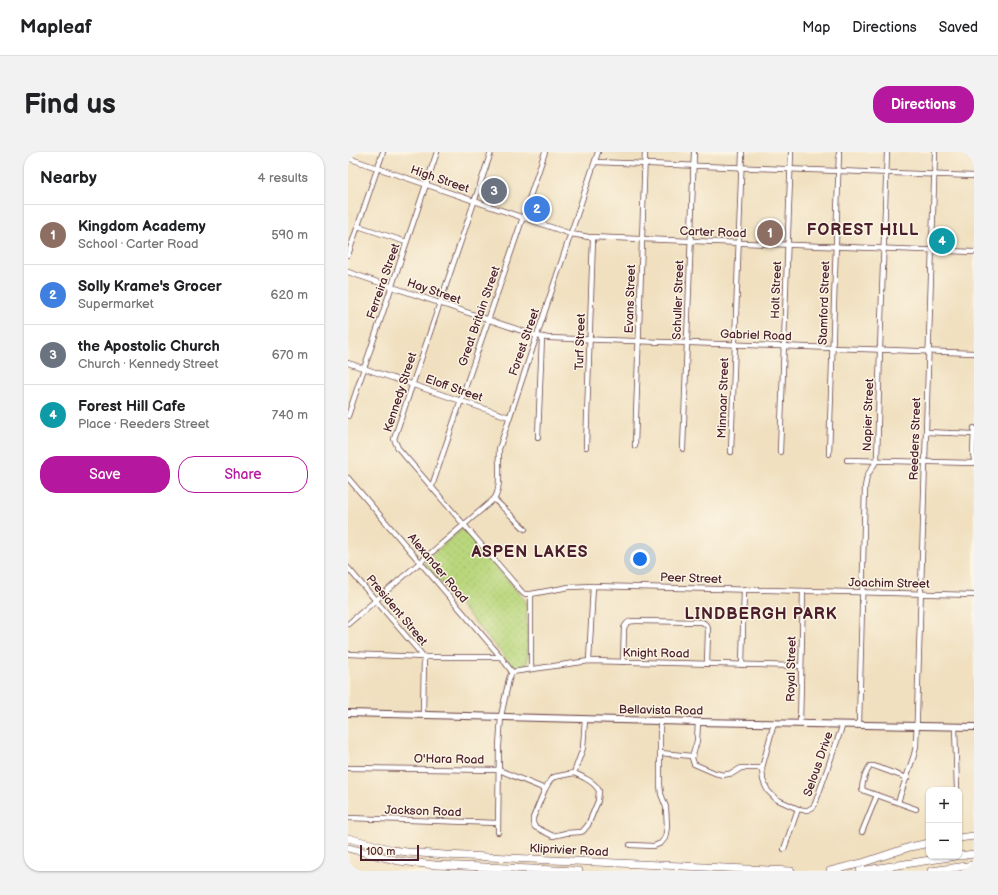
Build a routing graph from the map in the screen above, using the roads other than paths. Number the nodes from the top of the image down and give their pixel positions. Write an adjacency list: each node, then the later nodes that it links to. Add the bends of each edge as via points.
1 (383, 152): 18 (street)
2 (437, 152): 24 (street, Ferreira Street)
3 (491, 152): 25 (street, Kennedy Street)
4 (545, 152): 26 (street, Great Britain Street)
5 (598, 152): 14 (street, Forest Street)
6 (645, 152): 15 (street, Evans Street)
7 (694, 152): 16 (street, Schuller Street)
8 (742, 152): 17 (street, Minnaar Street)
9 (791, 152): 19 (street, Holt Street)
10 (839, 152): 20 (street, Stamford Street)
11 (887, 152): 21 (street, Napier Street)
12 (936, 152): 22 (street, Reeders Street)
13 (348, 158): 18 (street, High Street)
14 (595, 162): 15 (street); 28 (street, Forest Street)
15 (644, 164): 16 (street); 30 (street, Evans Street)
16 (693, 166): 17 (street); 31 (street, Schuller Street)
17 (741, 167): 19 (street); 33 (street, Minnaar Street)
18 (378, 168): 24 (street, High Street); 27 (street)
19 (790, 169): 20 (street); 34 (street, Holt Street)
20 (838, 171): 21 (street); 35 (street, Stamford Street)
21 (886, 173): 22 (street); 36 (street, Napier Street)
22 (935, 174): 23 (street); 37 (street, Reeders Street)
23 (974, 176)
24 (426, 185): 25 (street, High Street); 32 (street, Ferreira Street)
25 (474, 201): 26 (street, High Street); 42 (street, Kennedy Street)
26 (523, 217): 28 (street, High Street); 43 (street, Great Britain Street)
27 (358, 226): 32 (street); 39 (street)
28 (571, 234): 29 (street, Carter Road); 44 (street, Forest Street)
29 (593, 238): 30 (street, Carter Road); 45 (street, Turf Street)
30 (642, 240): 31 (street, Carter Road); 46 (street, Evans Street)
31 (690, 241): 33 (street, Carter Road); 47 (street, Schuller Street)
32 (406, 242): 41 (street, Ferreira Street)
33 (738, 244): 34 (street, Carter Road); 48 (street, Minnaar Street)
34 (787, 245): 35 (street, Carter Road); 49 (street, Holt Street)
35 (836, 247): 36 (street, Carter Road); 50 (street, Stamford Street)
36 (884, 249): 37 (street, Carter Road); 51 (street, Napier Street)
37 (933, 251): 38 (street, Carter Road); 52 (street, Reeders Street)
38 (974, 252)
39 (348, 255)
40 (348, 272): 41 (street, Hay Street)
41 (391, 287): 42 (street, Hay Street); 55 (street, Ferreira Street)
42 (440, 303): 43 (street, Hay Street); 56 (street, Kennedy Street)
43 (488, 320): 44 (street, Hay Street); 57 (street, Great Britain Street)
44 (539, 336): 45 (street, Gabriel Road); 59 (street, Forest Street); 63 (street)
45 (590, 340): 46 (street, Gabriel Road); 64 (street, Turf Street)
46 (638, 341): 47 (street, Gabriel Road); 65 (street, Evans Street)
47 (687, 343): 48 (street, Gabriel Road); 66 (street, Schuller Street)
48 (735, 345): 49 (street, Gabriel Road); 67 (street, Minnaar Street)
49 (784, 347): 50 (street, Gabriel Road); 68 (street, Holt Street)
50 (832, 348): 51 (street, Gabriel Road); 69 (street, Stamford Street)
51 (880, 350): 52 (street, Gabriel Road); 71 (street, Napier Street)
52 (928, 352): 53 (street, Gabriel Road); 61 (street, Reeders Street)
53 (974, 353)
54 (348, 363): 55 (street, Eloff Street)
55 (364, 368): 56 (street, Eloff Street); 58 (street, Ferreira Street)
56 (412, 385): 57 (street, Eloff Street); 75 (street, Kennedy Street, via 395,441 398,448)
57 (461, 401): 59 (street, Eloff Street); 75 (street, Great Britain Street)
58 (348, 416)
59 (509, 417): 76 (street, Forest Street, via 499,449 498,490)
60 (974, 428): 62 (street)
61 (926, 432): 62 (street); 72 (street, Reeders Street)
62 (974, 434): 73 (street)
63 (538, 437)
64 (586, 446)
65 (635, 446)
66 (683, 449)
67 (731, 452)
68 (780, 452)
69 (829, 454)
70 (847, 460): 71 (street)
71 (877, 460): 72 (street); 84 (street, Napier Street, via 867,476 865,487)
72 (924, 462): 73 (street); 86 (street, Reeders Street)
73 (974, 462)
74 (348, 478): 79 (street, Alexander Road)
75 (432, 486): 77 (street, Kennedy Street)
76 (494, 499): 77 (street); 78 (street)
77 (464, 525): 79 (street); 85 (street, Kennedy Street, via 521,591 524,594)
78 (525, 529)
79 (420, 562): 88 (street); 92 (street, Alexander Road)
80 (348, 568): 88 (street, President Street)
81 (593, 586): 82 (street, Peer Street); 85 (street, Peer Street, via 569,587); 93 (street)
82 (744, 589): 83 (street, Peer Street); 96 (street)
83 (803, 591): 84 (street, Joachim Street); 97 (street, Royal Street)
84 (862, 592): 86 (street, Joachim Street); 109 (street, Napier Street)
85 (531, 594): 98 (street)
86 (920, 594): 87 (street, Joachim Street); 110 (street, Reeders Street)
87 (974, 595)
88 (376, 600): 89 (street); 91 (street, President Street)
89 (348, 624)
90 (348, 654): 91 (street)
91 (424, 657): 92 (street); 101 (street, President Street)
92 (501, 657): 99 (street, Alexander Road)
93 (589, 661): 94 (street, Knight Road); 98 (street, Knight Road)
94 (623, 662): 95 (street, Knight Road); 95 (street, via 624,628 628,622 702,622 708,627)
95 (707, 664): 96 (street, Knight Road)
96 (742, 665): 97 (street, Knight Road)
97 (801, 666): 107 (street, Royal Street)
98 (532, 669): 99 (street, Knight Road)
99 (512, 672): 102 (street)
100 (348, 713): 101 (street, Bellavista Road)
101 (423, 715): 102 (street, Bellavista Road)
102 (501, 716): 103 (street, Bellavista Road); 117 (street)
103 (585, 719): 104 (street, Bellavista Road); 118 (street, via 583,748)
104 (660, 721): 105 (street, Bellavista Road); 113 (street)
105 (698, 722): 106 (street, Bellavista Road); 114 (street, via 697,741)
106 (774, 723): 107 (street, Bellavista Road); 116 (street, Selous Drive)
107 (800, 724): 108 (street, Bellavista Road)
108 (843, 724): 109 (street, Bellavista Road); 124 (street, Selous Drive, via 815,804 808,810)
109 (859, 725): 110 (street, Bellavista Road)
110 (916, 726): 111 (street, Bellavista Road); 119 (street, Reeders Street, via 915,751)
111 (955, 727): 112 (street, Bellavista Road); 120 (street)
112 (974, 727)
113 (660, 753): 114 (street); 134 (street, via 661,792 667,818 666,838 654,846)
114 (692, 756): 116 (street, via 696,766 723,775 741,768)
115 (348, 768): 117 (street, O'Hara Road)
116 (762, 768): 124 (street, Selous Drive, via 765,786 772,795)
117 (499, 770): 121 (street, O'Hara Road); 127 (street)
118 (574, 773): 121 (street, via 552,778); 121 (street, via 596,786 599,791 598,801 583,831 553,836 535,827 533,818)
119 (907, 778): 122 (street, via 870,766 862,789); 123 (street, Reeders Street)
120 (957, 787)
121 (545, 789)
122 (877, 795): 123 (street); 129 (street)
123 (898, 802): 125 (street)
124 (798, 809): 136 (street)
125 (916, 809)
126 (348, 818): 127 (street, Jackson Road)
127 (498, 823): 128 (street)
128 (498, 832)
129 (862, 832)
130 (974, 836): 132 (main road)
131 (348, 838): 142 (main road, Kliprivier Road, via 407,852 445,856)
132 (962, 838)
133 (926, 844): 143 (main road)
134 (630, 845)
135 (348, 848): 141 (main road, Kliprivier Road, via 411,863)
136 (784, 849)
137 (974, 854): 138 (main road)
138 (962, 856)
139 (937, 859): 144 (main road)
140 (974, 865): 145 (main road)
141 (579, 871)
142 (791, 871)
143 (830, 871)
144 (860, 871)
145 (931, 871)

